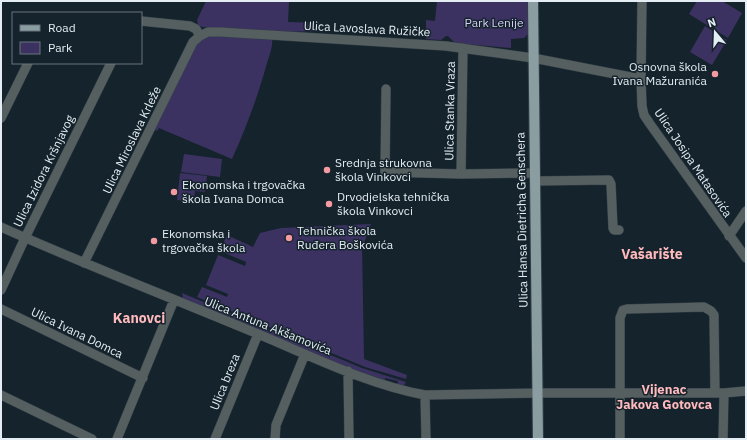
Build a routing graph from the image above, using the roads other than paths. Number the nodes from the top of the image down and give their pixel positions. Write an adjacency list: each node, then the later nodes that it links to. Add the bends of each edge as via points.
1 (533, 1): 6 (main road, Ulica Hansa Dietricha Genschera)
2 (642, 1): 9 (street, Ulica Josipa Matasovića)
3 (142, 21): 4 (street, via 185,26)
4 (198, 32): 5 (street, Ulica Lavoslava Ružičke); 20 (street, Ulica Miroslava Krleže)
5 (463, 48): 6 (street, Ulica Lavoslava Ružičke); 12 (street, Ulica Stanka Vraza)
6 (533, 58): 9 (street, Ulica Lavoslava Ružičke); 13 (main road, Ulica Hansa Dietricha Genschera)
7 (28, 64): 11 (street)
8 (111, 64): 18 (street, Ulica Izidora Kršnjavog)
9 (641, 79): 17 (street, Ulica Josipa Matasovića, via 644,115)
10 (386, 89): 12 (street, Ulica Stanka Vraza, via 385,172)
11 (1, 118)
12 (461, 174): 13 (street, Ulica Stanka Vraza)
13 (535, 177): 16 (street, Ulica Stanka Vraza, via 609,180 612,184 613,228); 29 (main road, Ulica Hansa Dietricha Genschera)
14 (746, 211): 17 (street)
15 (1, 227): 18 (street, Ulica Antuna Akšamovića)
16 (620, 230)
17 (729, 236): 19 (street, Ulica Josipa Matasovića)
18 (25, 238): 20 (street, Ulica Antuna Akšamovića); 21 (street, Ulica Izidora Kršnjavog)
19 (746, 258)
20 (84, 263): 22 (street, Ulica Antuna Akšamovića)
21 (1, 290)
22 (174, 300): 24 (street, Ulica Antuna Akšamovića); 27 (street)
23 (1, 310): 27 (street, Ulica Ivana Domca)
24 (258, 334): 25 (street, Ulica Antuna Akšamovića); 36 (street, Ulica breza)
25 (305, 354): 26 (street, Ulica Antuna Akšamovića); 37 (street, via 276,425)
26 (348, 371): 33 (street, Ulica Antuna Akšamovića, via 375,382); 38 (street)
27 (143, 378): 35 (street)
28 (746, 391): 31 (street)
29 (537, 393): 30 (street); 33 (street, Ulica Antuna Akšamovića); 40 (main road, Ulica Hansa Dietricha Genschera)
30 (619, 393): 31 (street); 31 (street, via 620,318 623,310 704,307 712,310 714,315); 41 (street)
31 (719, 393): 42 (street)
32 (1, 394): 34 (street)
33 (426, 396): 39 (street)
34 (92, 439)
35 (117, 439)
36 (215, 439)
37 (275, 439)
38 (349, 439)
39 (426, 439)
40 (538, 439)
41 (620, 439)
42 (723, 439)

